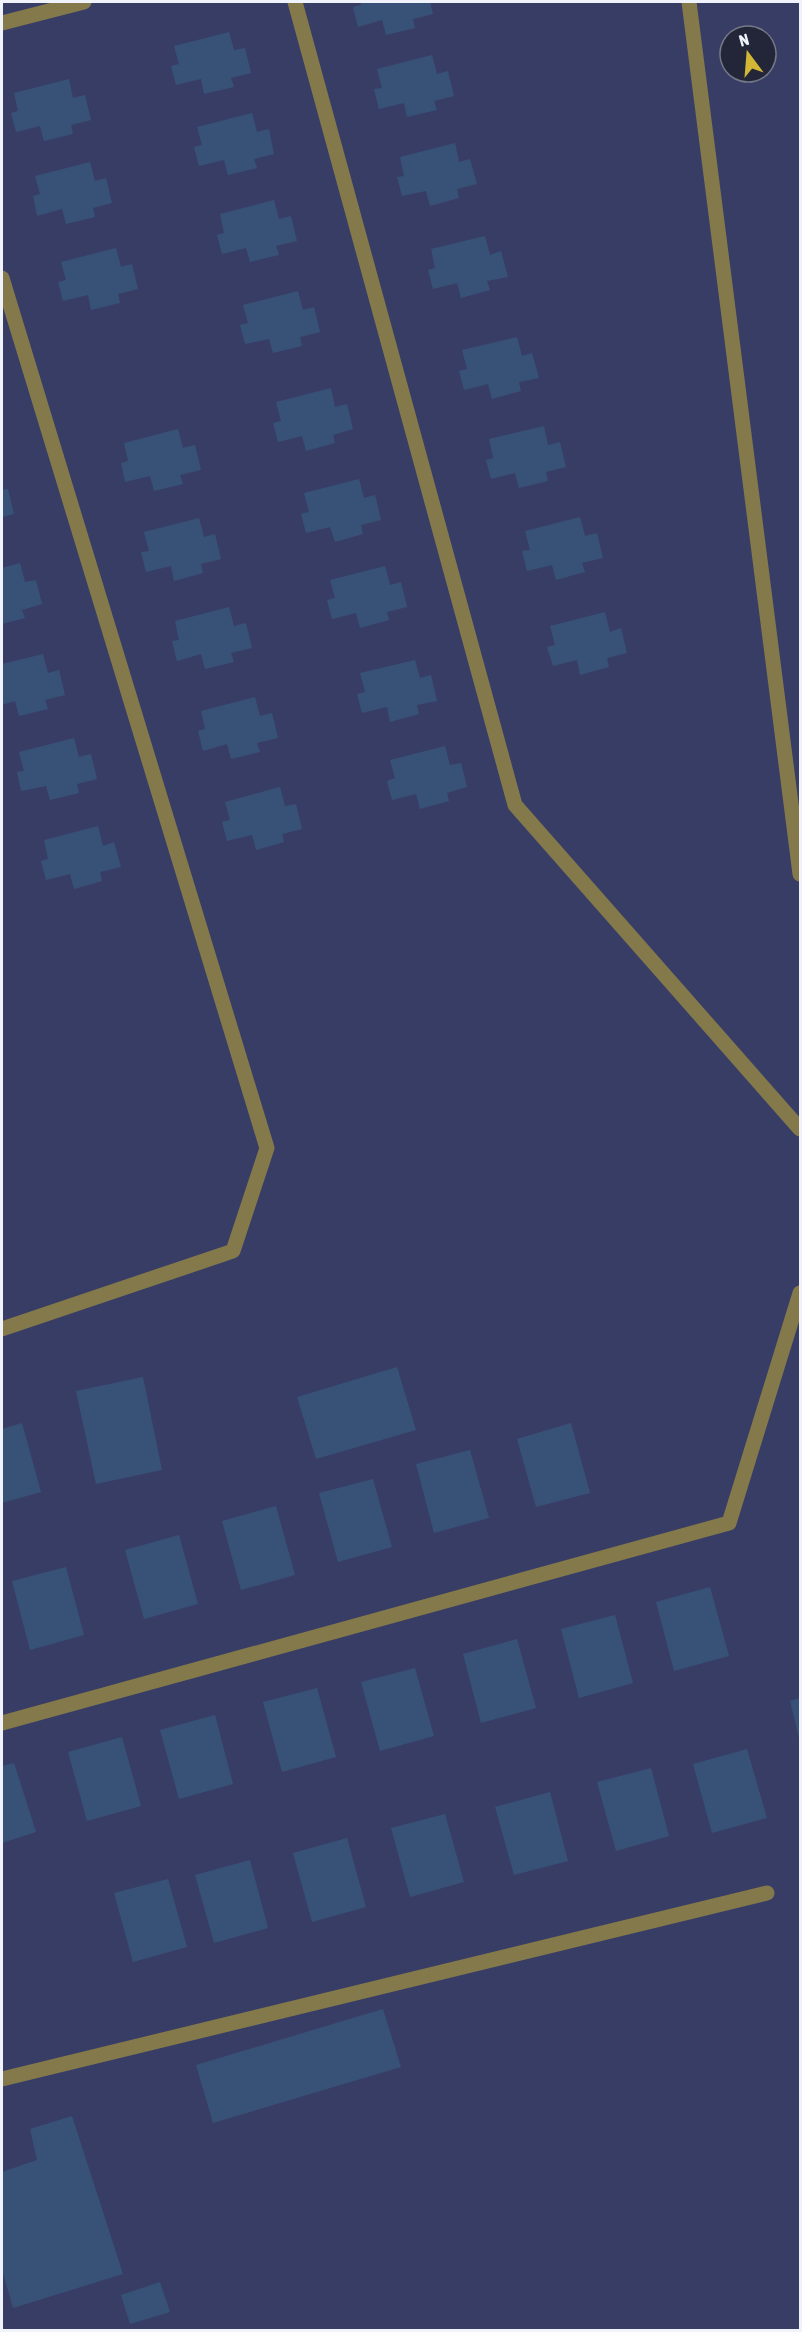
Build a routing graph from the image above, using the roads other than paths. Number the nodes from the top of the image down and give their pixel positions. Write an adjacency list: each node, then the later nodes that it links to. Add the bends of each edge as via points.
1 (84, 2): 4 (street)
2 (296, 2): 7 (street, via 515,805)
3 (689, 2): 6 (street)
4 (2, 23)
5 (2, 278): 9 (street, via 267,1148 233,1251)
6 (801, 874)
7 (801, 1129)
8 (801, 1293): 10 (street, via 729,1523)
9 (2, 1329)
10 (2, 1723)
11 (768, 1893): 12 (street)
12 (2, 2079)

